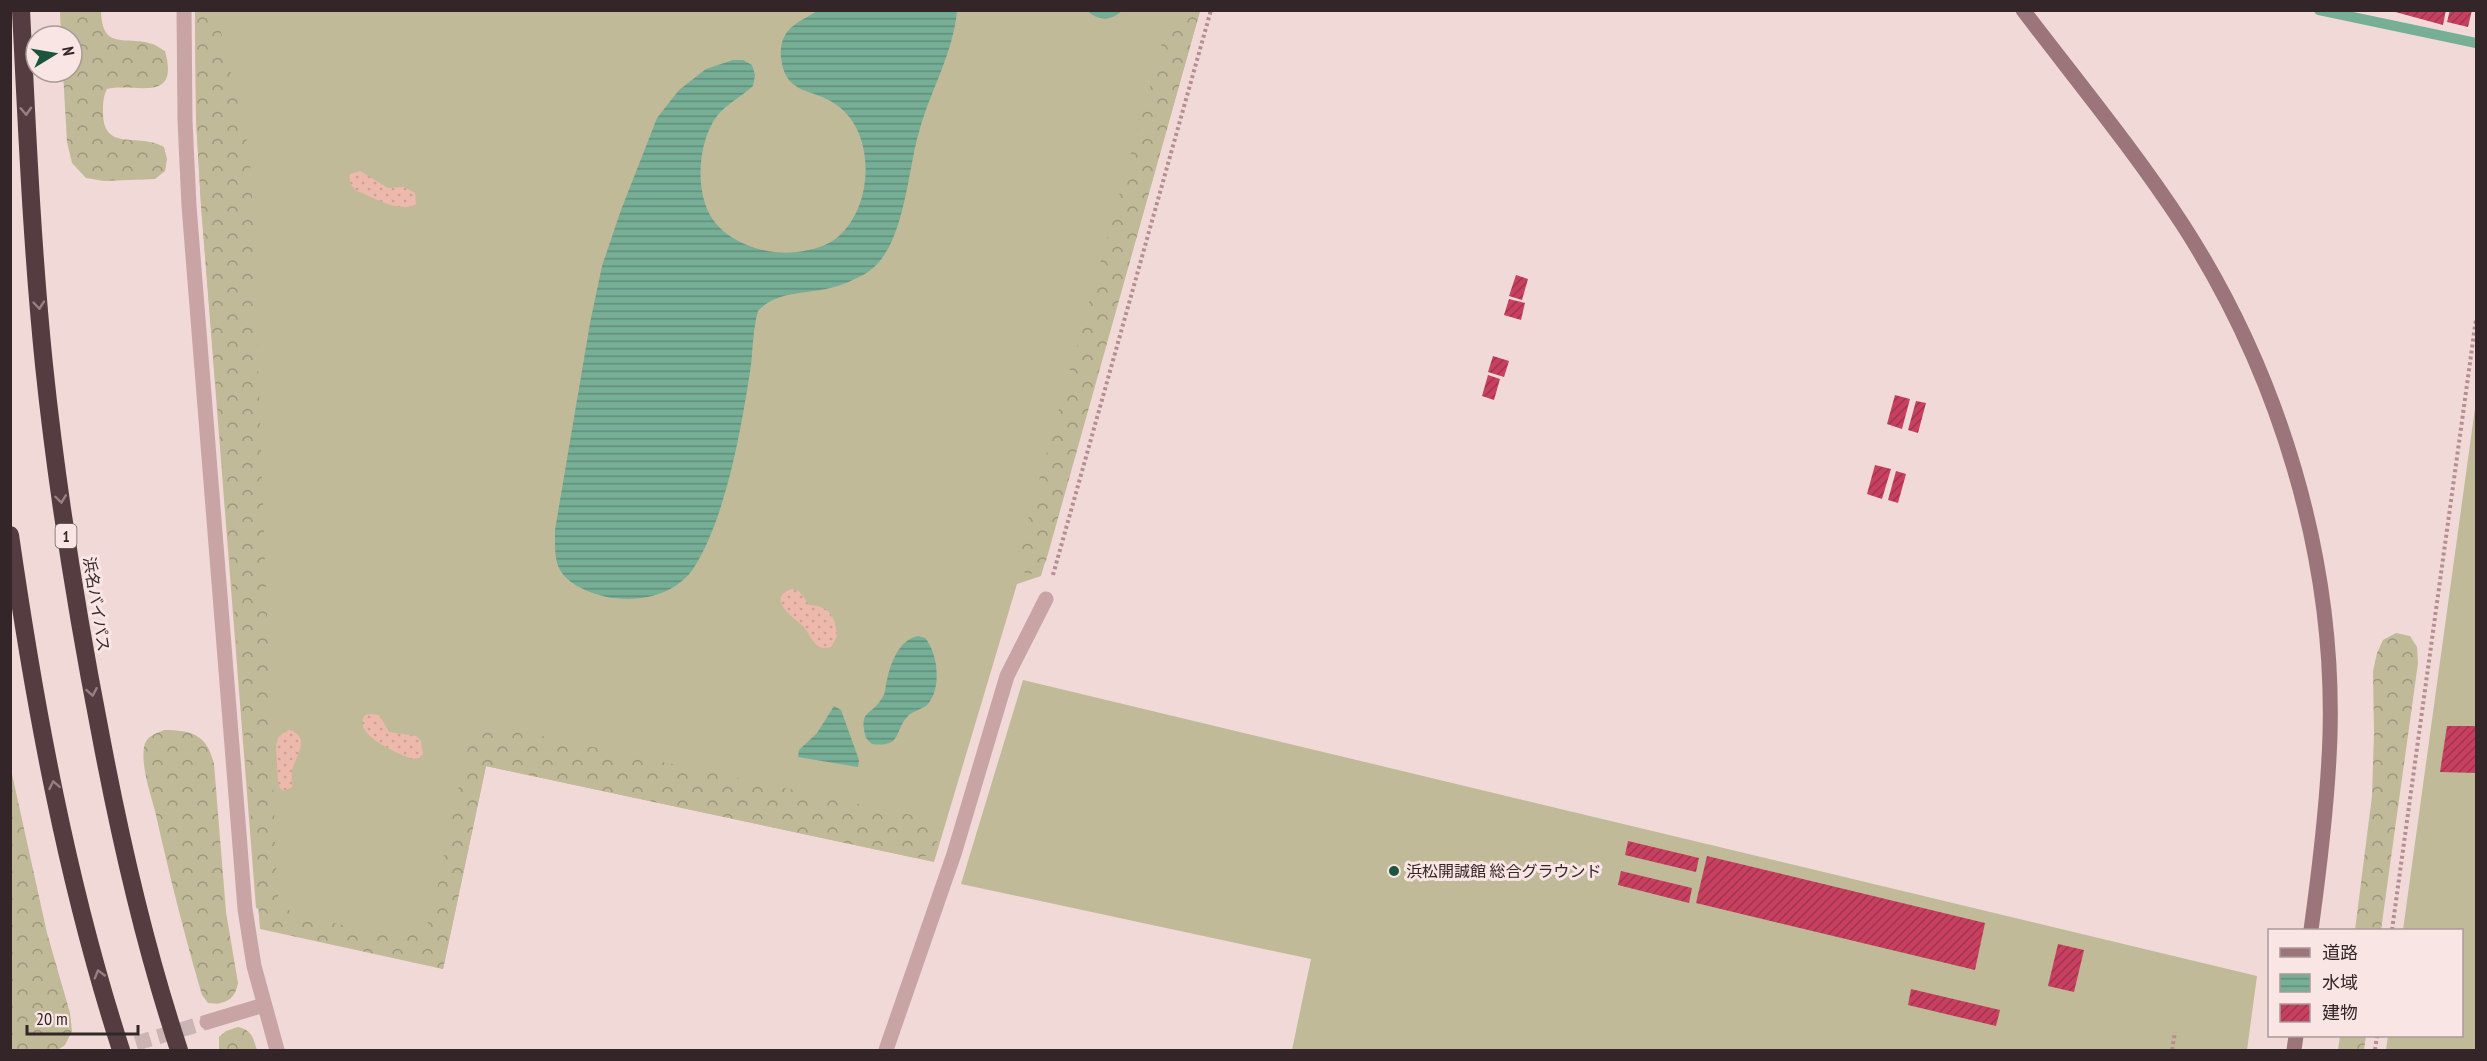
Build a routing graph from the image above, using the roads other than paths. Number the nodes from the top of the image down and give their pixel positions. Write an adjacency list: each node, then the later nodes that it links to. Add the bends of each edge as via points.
1 (21, 10): 10 (highway, 浜名バイパス / 1, one-way to 10, via 43,354 73,584 138,910)
2 (184, 10): 7 (street, via 189,206 242,874 254,966)
3 (2023, 10): 6 (street, via 2183,225 2241,329 2285,439 2314,555 2329,673 2328,792)
4 (10, 535): 9 (highway, one-way to 4, via 84,924 59,814)
5 (1046, 599): 12 (street, via 1007,676 954,854)
6 (2311, 929)
7 (264, 1005): 8 (street); 11 (street)
8 (207, 1022)
9 (121, 1050)
10 (179, 1050)
11 (277, 1050)
12 (886, 1050)

